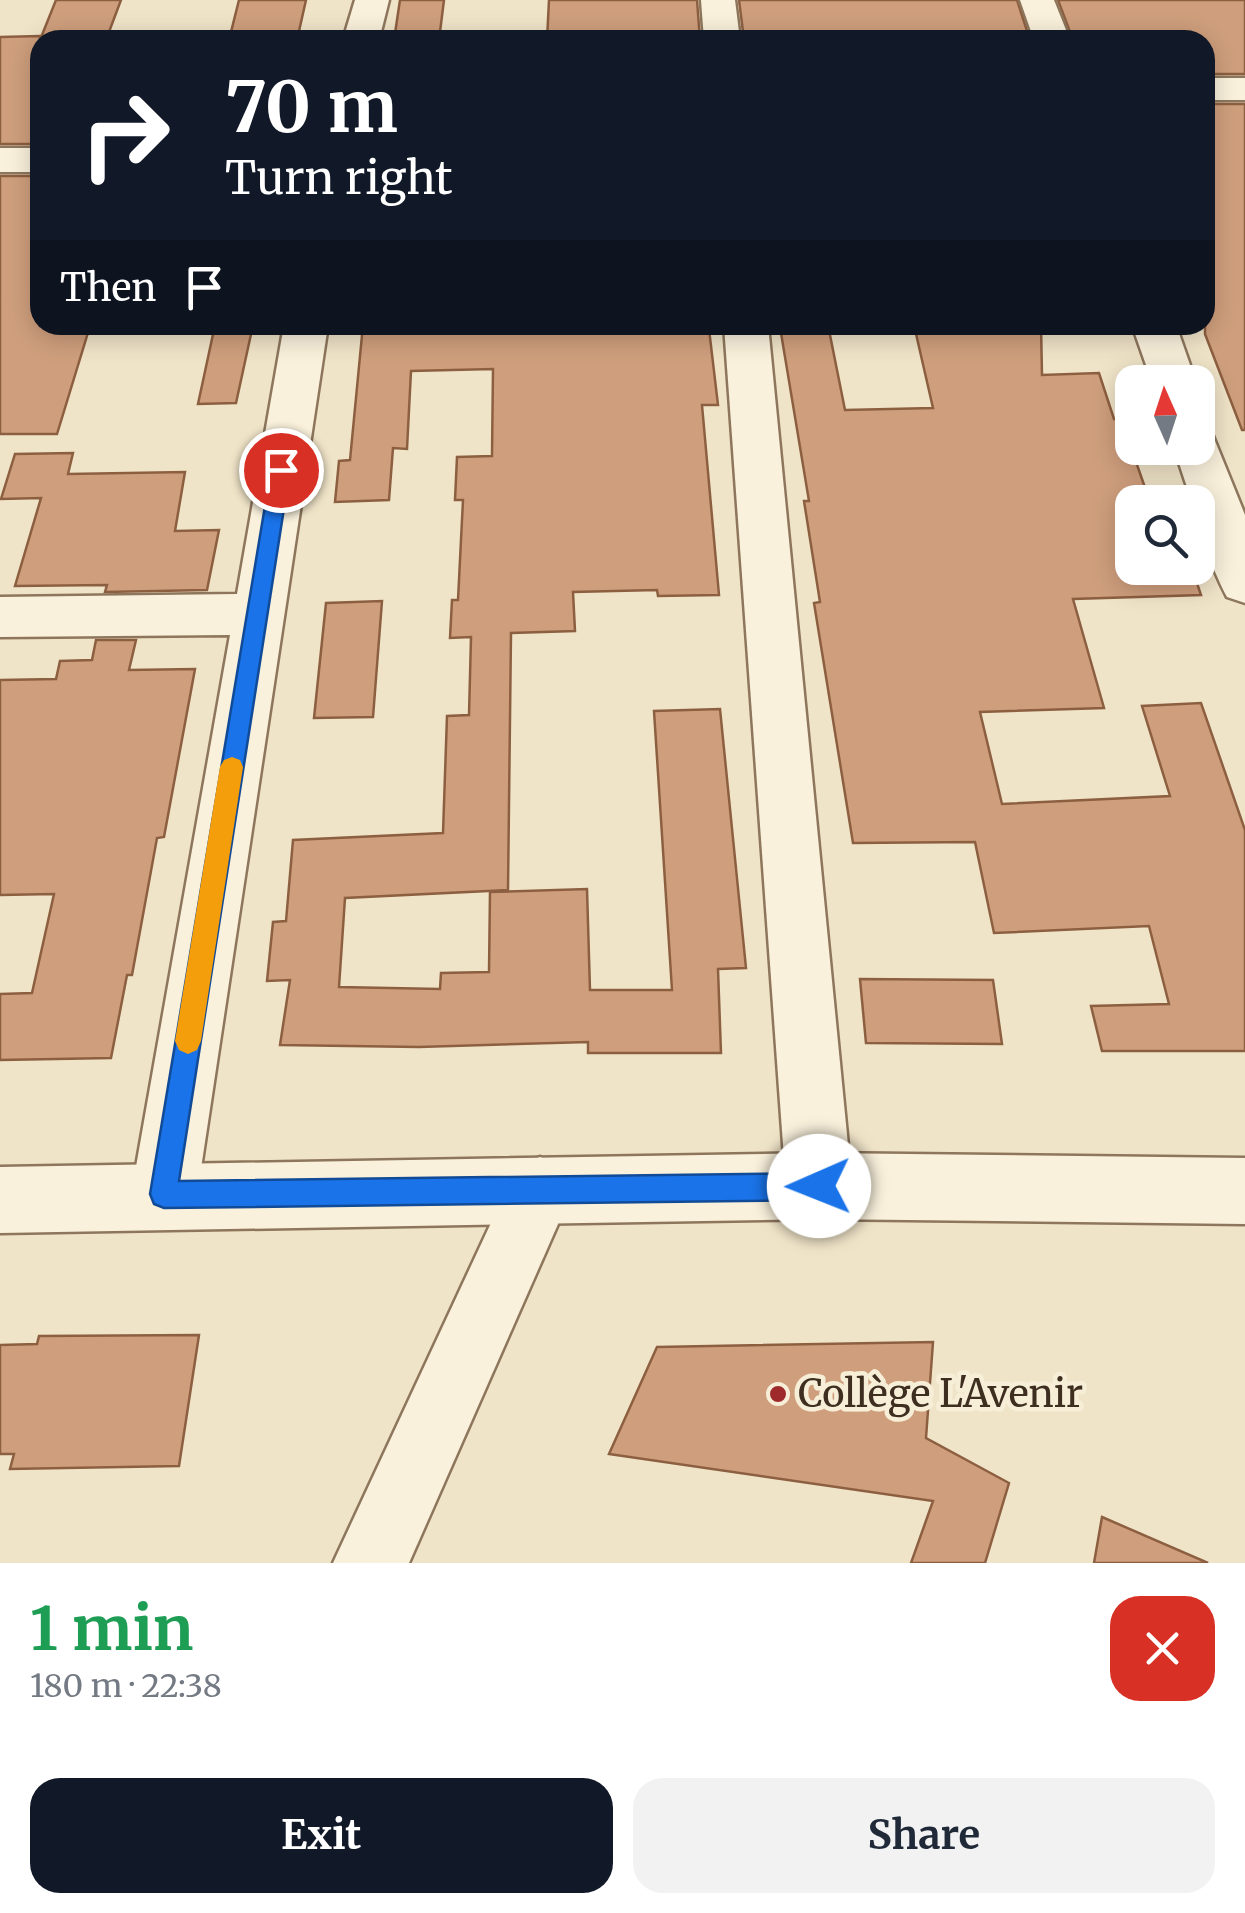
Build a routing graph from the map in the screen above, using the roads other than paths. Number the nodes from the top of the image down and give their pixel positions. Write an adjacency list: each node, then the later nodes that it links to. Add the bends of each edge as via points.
1 (372, 0): 4 (street)
2 (718, 0): 5 (street)
3 (1037, 0): 6 (street)
4 (363, 30)
5 (721, 30)
6 (1048, 30)
7 (1215, 89): 8 (street)
8 (1245, 89)
9 (0, 160): 10 (street)
10 (30, 160)
11 (304, 335): 17 (street)
12 (747, 335): 19 (street)
13 (1158, 335): 14 (street)
14 (1168, 365)
15 (1203, 465): 16 (street)
16 (1245, 583)
17 (256, 614): 18 (street); 22 (street)
18 (0, 617)
19 (819, 1186): 20 (street); 21 (street)
20 (540, 1190): 22 (street); 24 (street)
21 (1245, 1191)
22 (164, 1194): 23 (street)
23 (0, 1200)
24 (370, 1563)

